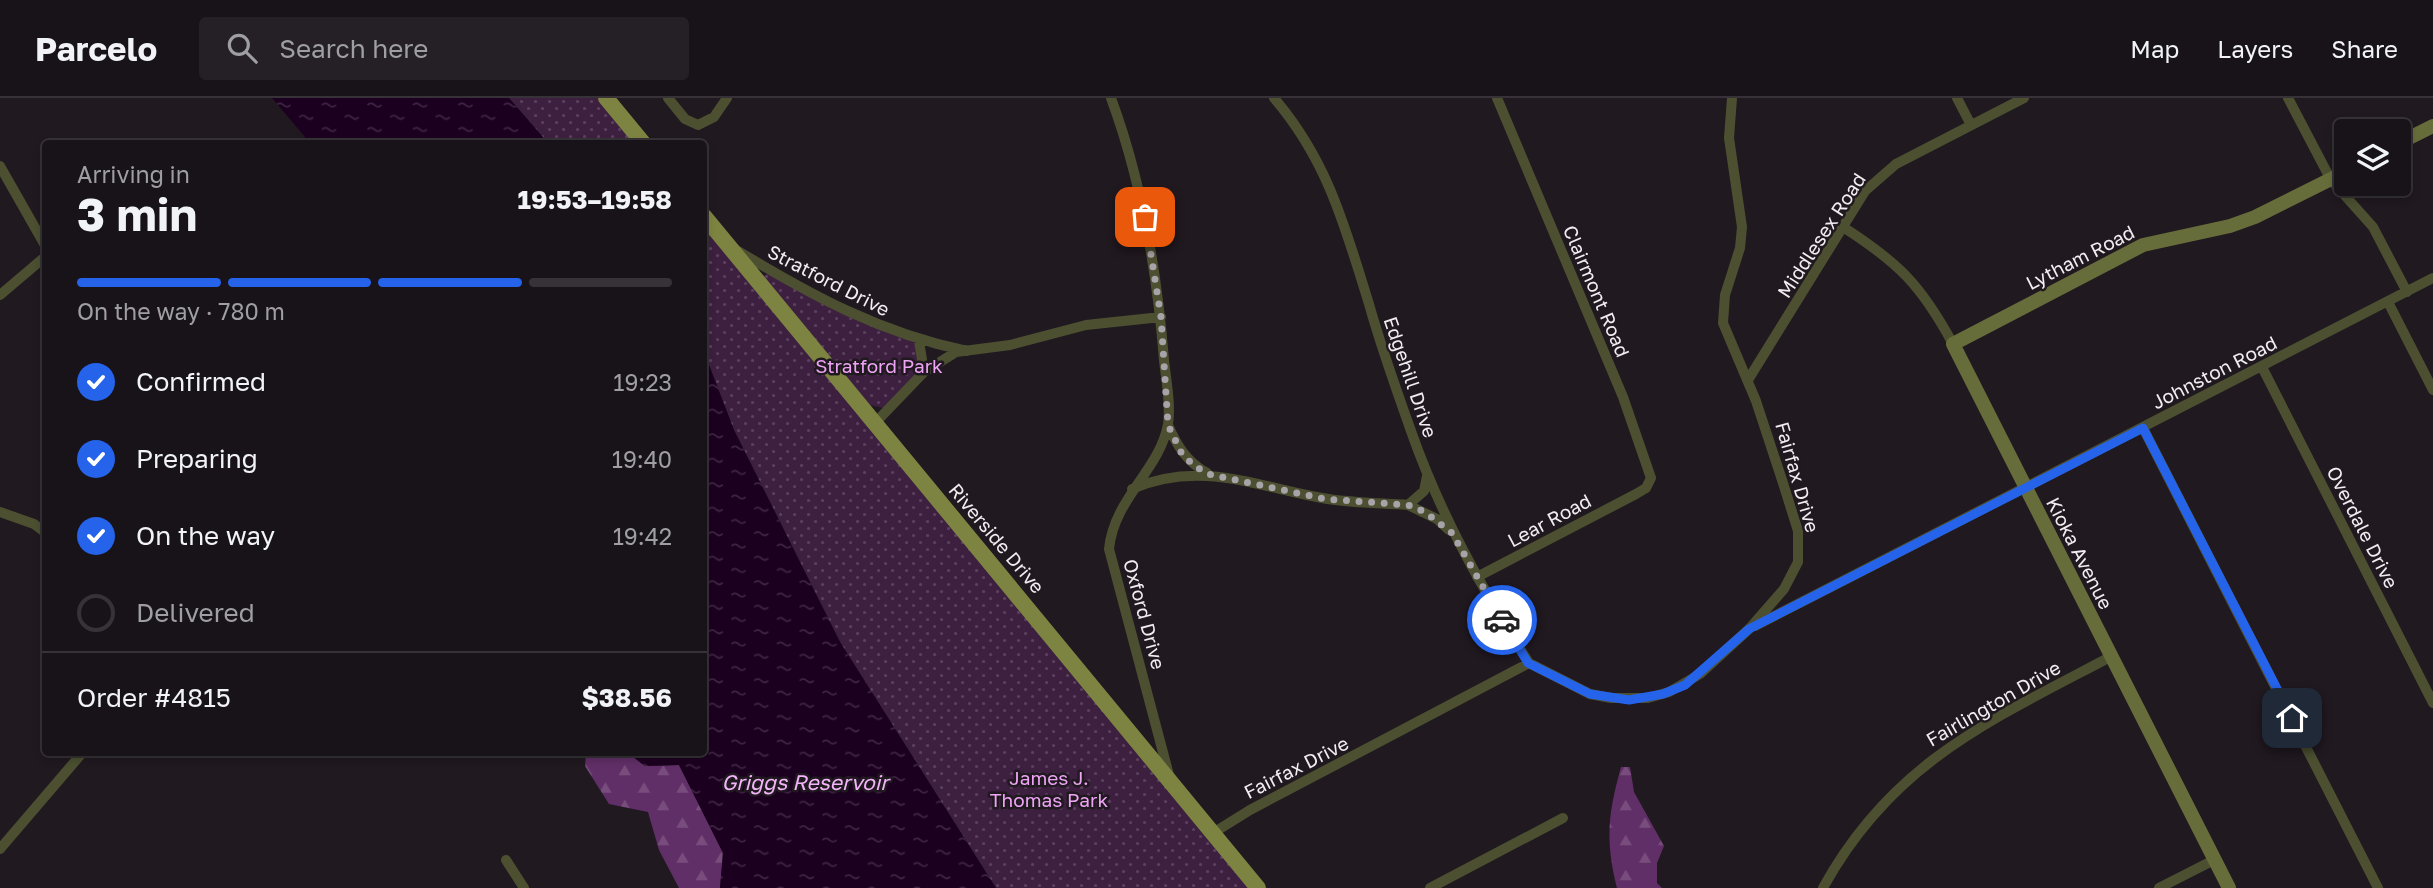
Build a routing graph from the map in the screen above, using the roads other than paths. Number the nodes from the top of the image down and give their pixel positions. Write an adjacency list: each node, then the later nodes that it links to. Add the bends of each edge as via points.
1 (606, 98): 14 (main road)
2 (667, 98): 3 (street, via 685,119 698,125 714,117)
3 (727, 98)
4 (1111, 98): 27 (street, Oxford Drive, via 1141,200)
5 (1274, 98): 39 (street, Edgehill Drive, via 1311,148 1331,186)
6 (1497, 98): 42 (street, Clairmont Road, via 1649,466 1649,483)
7 (1732, 98): 33 (street, Fairfax Drive, via 1729,138 1742,228 1725,295 1723,323)
8 (1957, 98): 11 (street)
9 (2024, 98): 11 (street, Middlesex Road)
10 (2288, 98): 17 (street)
11 (1971, 125): 19 (street, Middlesex Road, via 1878,177)
12 (2433, 126): 13 (street)
13 (2411, 138)
14 (641, 140)
15 (0, 166): 20 (street)
16 (2334, 178): 17 (street, Lytham Road)
17 (2331, 180): 24 (street, via 2373,227); 29 (street, Lytham Road, via 2230,226 2143,245)
18 (707, 220): 21 (main road, Riverside Drive)
19 (1843, 228): 29 (street, Kioka Avenue, via 1904,271); 33 (street, Middlesex Road)
20 (42, 240)
21 (726, 244): 28 (street, Stratford Drive, via 832,305); 35 (main road, Riverside Drive)
22 (42, 259): 25 (street)
23 (2433, 278): 24 (street, Johnston Road)
24 (2407, 292): 26 (street, Johnston Road)
25 (0, 295)
26 (2388, 302): 31 (street, Johnston Road); 34 (street)
27 (1161, 317): 30 (street, Stratford Drive, via 1086,325); 36 (street, Oxford Drive)
28 (919, 341): 30 (street, Stratford Drive); 32 (street)
29 (1953, 344): 40 (street, Kioka Avenue)
30 (967, 351): 32 (street, Stratford Drive, via 943,358)
31 (2262, 367): 37 (street, Johnston Road); 51 (street, Overdale Drive)
32 (924, 372): 35 (street, Stratford Drive)
33 (1748, 380): 48 (street, Fairfax Drive, via 1800,547 1788,584)
34 (2433, 390)
35 (875, 423): 53 (main road, Riverside Drive)
36 (1168, 425): 38 (street, via 1181,452); 41 (street, Oxford Drive)
37 (2143, 428): 40 (street, Johnston Road); 65 (street)
38 (1208, 474): 41 (street, via 1170,476); 43 (street, via 1325,499)
39 (1427, 474): 43 (street, via 1424,491); 46 (street, Edgehill Drive)
40 (2025, 488): 48 (street, Johnston Road); 49 (street, Kioka Avenue)
41 (1132, 489): 53 (street, Oxford Drive, via 1118,512 1109,549)
42 (1636, 494): 47 (street, Lear Road)
43 (1408, 505): 46 (street, via 1437,519)
44 (0, 512): 45 (street)
45 (42, 531)
46 (1452, 533): 47 (street, Edgehill Drive)
47 (1477, 577): 50 (street, Edgehill Drive)
48 (1749, 629): 50 (street, Fairfax Drive, via 1685,685 1648,698 1590,694)
49 (2112, 656): 58 (street, Kioka Avenue); 62 (street, Fairlington Drive, via 1979,727 1919,768 1875,810)
50 (1528, 663): 55 (street, Fairfax Drive)
51 (2433, 703)
52 (80, 756): 56 (street)
53 (1170, 779): 55 (main road, Riverside Drive)
54 (1563, 818): 61 (street)
55 (1213, 833): 60 (main road, Riverside Drive)
56 (0, 849)
57 (506, 860): 59 (street)
58 (2214, 860): 63 (street); 64 (street, Kioka Avenue)
59 (524, 888)
60 (1258, 888)
61 (1430, 888)
62 (1823, 888)
63 (2159, 888)
64 (2229, 888)
65 (2378, 888)

